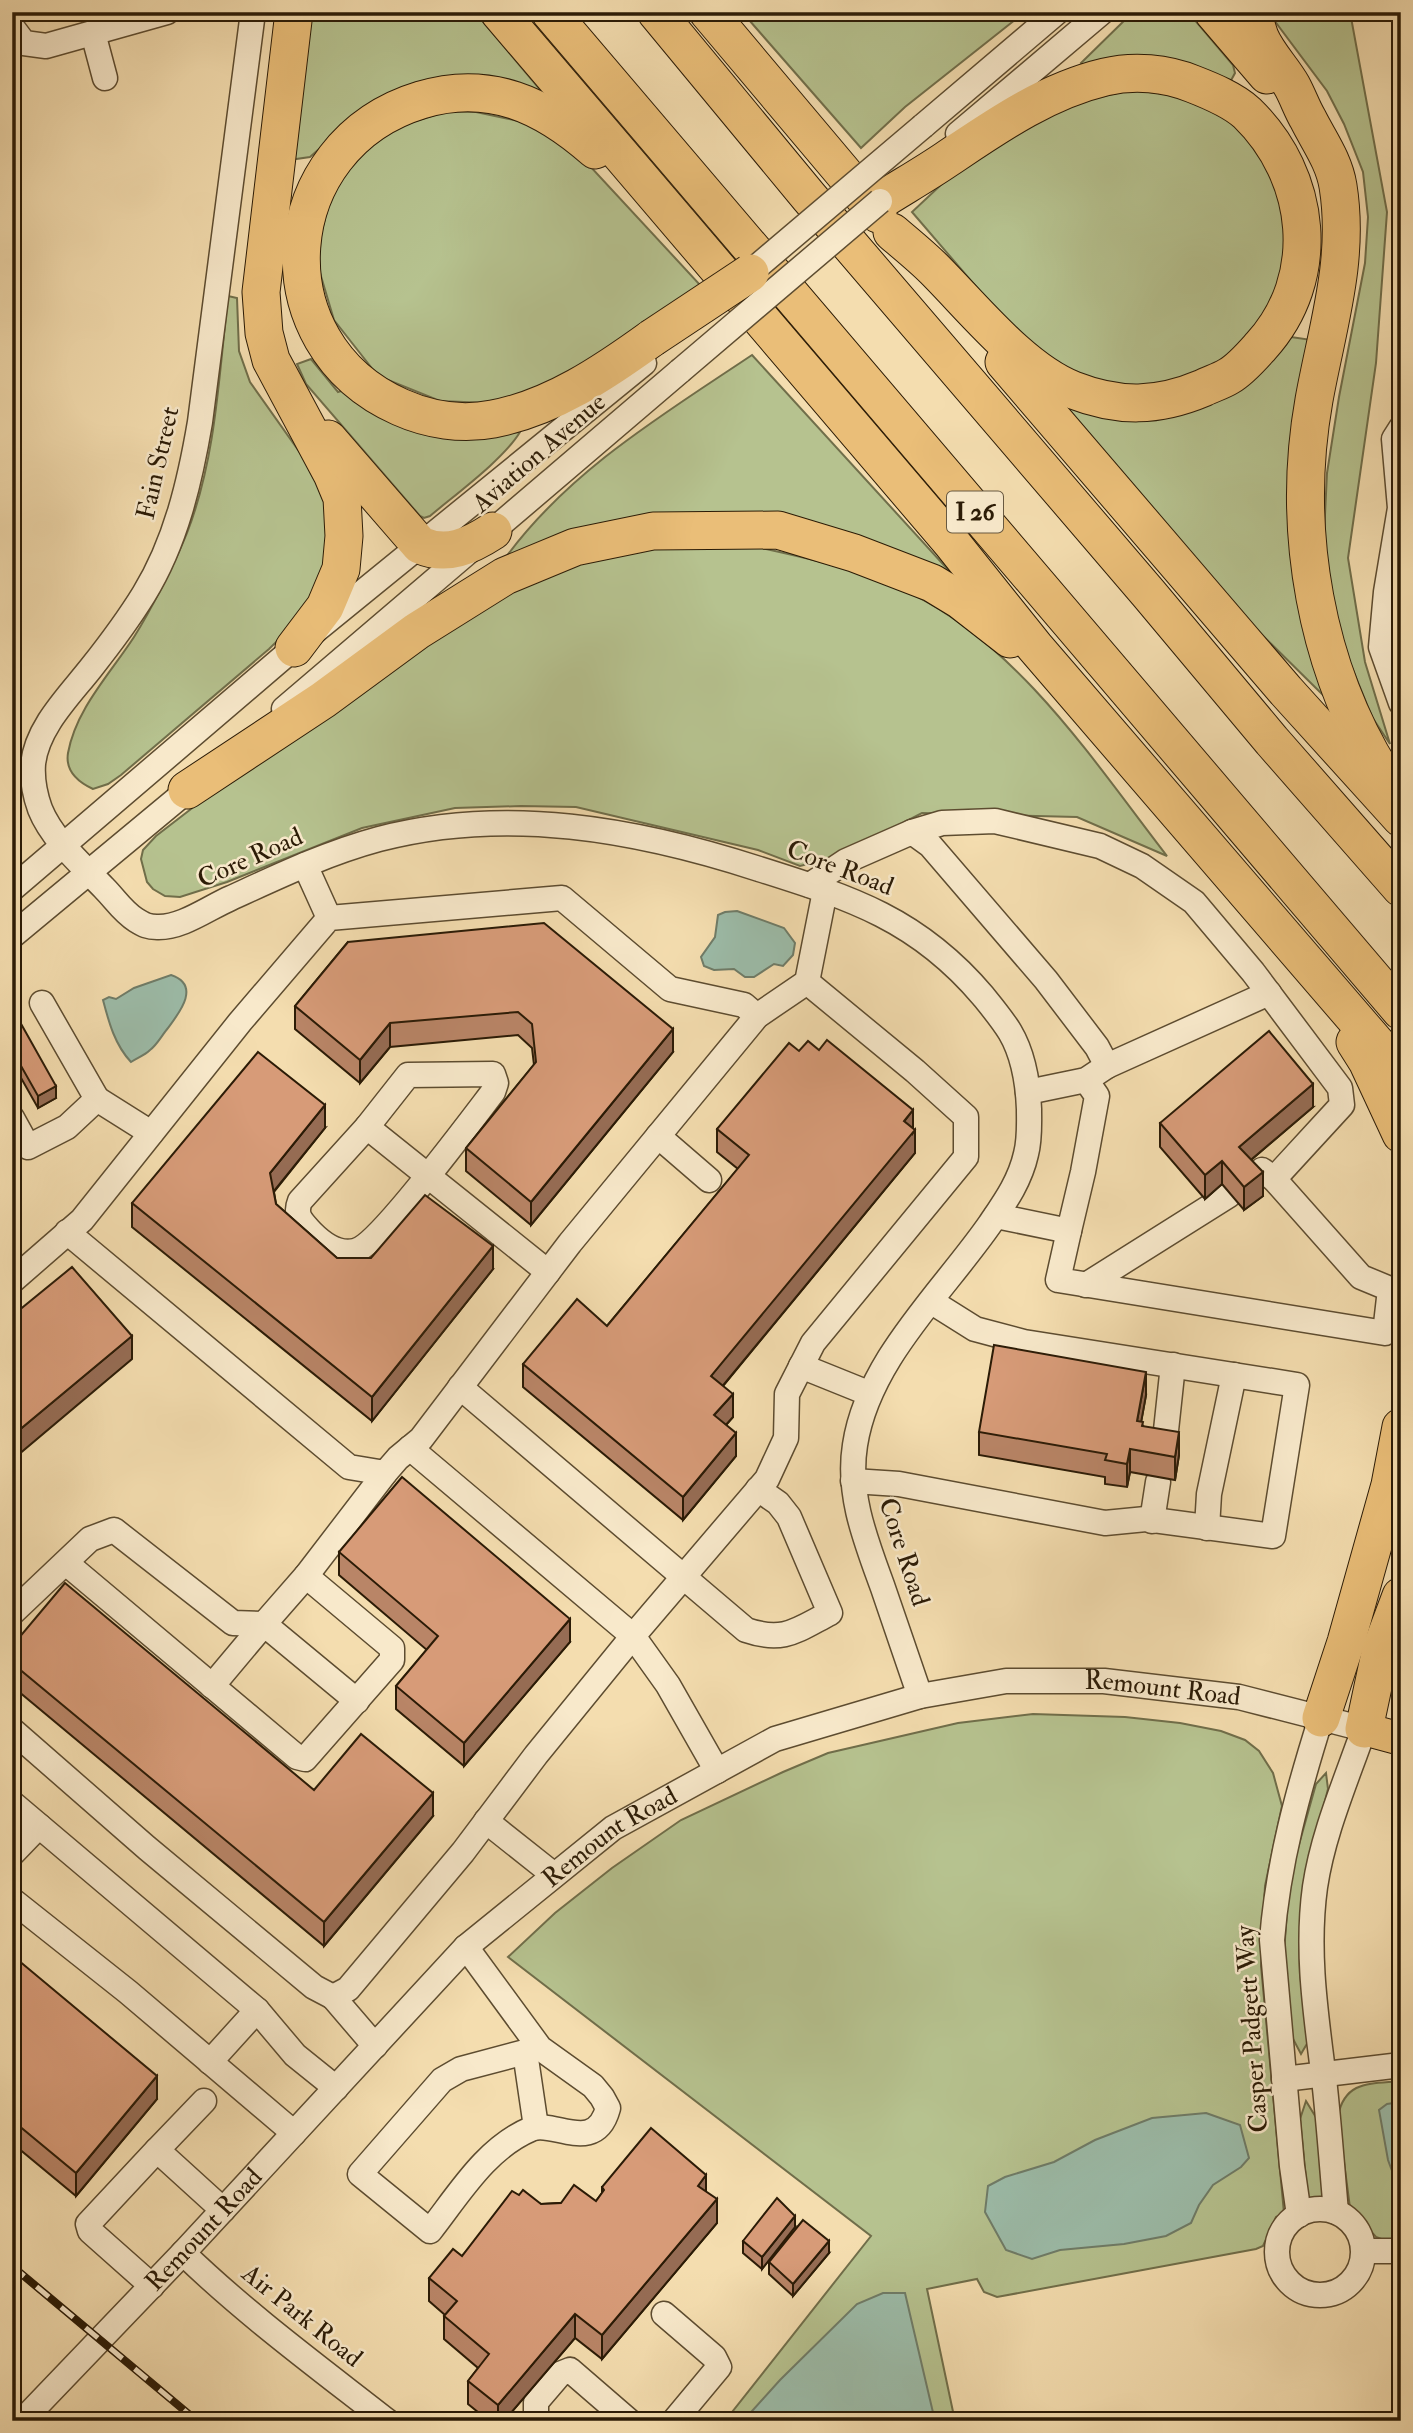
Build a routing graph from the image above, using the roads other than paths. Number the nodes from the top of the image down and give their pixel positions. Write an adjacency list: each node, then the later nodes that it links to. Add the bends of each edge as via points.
1 (167, 12): 13 (street)
2 (253, 12): 35 (street, Fain Street, via 200,422 181,509 148,588 51,719 34,757 32,773 40,808)
3 (293, 12): 23 (highway, via 261,292 271,360)
4 (499, 12): 20 (highway)
5 (550, 12): 47 (highway, I 26)
6 (656, 12): 39 (highway)
7 (708, 12): 19 (highway)
8 (1056, 12): 21 (street, bridge)
9 (1102, 12): 18 (street)
10 (1213, 12): 17 (highway)
11 (1252, 12): 17 (highway, via 1260,37 1293,87)
12 (12, 27): 14 (street, via 24,43)
13 (93, 33): 14 (street); 16 (street)
14 (46, 46): 15 (street)
15 (12, 57)
16 (105, 78)
17 (1308, 120): 32 (highway, via 1338,183 1342,246 1310,436 1306,486 1309,565 1316,607 1340,686 1368,749)
18 (945, 153): 19 (highway); 19 (highway, via 1027,107 1106,76 1125,73 1178,78 1211,91 1246,112 1290,177 1301,210 1303,245 1288,308 1272,334 1230,376 1162,401 1133,405 1100,398 1055,382 1031,364)
19 (886, 216): 26 (street, Aviation Avenue, bridge, via 680,371); 33 (highway, via 1286,691)
20 (713, 264): 22 (highway, via 572,130 544,111 486,93 467,92 398,107 364,128 334,158 311,198 301,260 312,319 331,352 356,381 414,413 470,422 515,414 550,401); 30 (highway)
21 (750, 273): 22 (highway, bridge)
22 (657, 343): 27 (street, Aviation Avenue)
23 (294, 403): 27 (highway); 28 (highway, via 342,498 344,536 341,569 330,598)
24 (1401, 428): 25 (street, via 1394,439)
25 (1400, 508): 29 (street, via 1381,646)
26 (493, 531): 27 (highway, via 447,551); 31 (street, Aviation Avenue)
27 (421, 545): 28 (street, Aviation Avenue)
28 (294, 648): 35 (street, Aviation Avenue)
29 (1398, 688)
30 (1131, 757): 31 (highway, via 1004,634 932,583 778,530 653,531 575,547 505,576 417,631); 41 (highway)
31 (187, 790): 37 (street, Aviation Avenue)
32 (1401, 802)
33 (1401, 818)
34 (912, 832): 38 (street, via 846,861); 45 (street, via 942,822 995,821 1100,846 1142,866 1194,902); 49 (street, via 930,845 1046,980)
35 (64, 844): 37 (street, Fain Street); 40 (street, Aviation Avenue)
36 (305, 865): 37 (street, Core Road, via 159,928 125,911); 38 (street, Core Road, via 412,831 464,823 551,824 665,843); 42 (street)
37 (88, 872): 43 (street, Aviation Avenue)
38 (817, 888): 44 (street); 52 (street, Core Road, via 891,918 966,977 1013,1037)
39 (1401, 888)
40 (12, 889)
41 (1251, 896): 50 (highway); 57 (highway, via 1345,1024)
42 (329, 918): 48 (street, via 562,898 670,989 744,1005); 56 (street)
43 (12, 936)
44 (807, 982): 48 (street); 73 (street, via 966,1117 966,1157 813,1343)
45 (1269, 993): 49 (street); 62 (street, via 1340,1088 1342,1105)
46 (42, 1003): 53 (street)
47 (1401, 1011)
48 (757, 1016): 58 (street)
49 (1107, 1066): 51 (street)
50 (1401, 1072)
51 (1086, 1080): 52 (street); 66 (street, via 1097,1096)
52 (1028, 1092): 65 (street, Core Road, via 1026,1158)
53 (97, 1099): 56 (street); 59 (street, via 67,1127)
54 (12, 1118): 59 (street)
55 (367, 1127): 60 (street); 60 (street, via 408,1075 493,1074 493,1092); 60 (street, via 300,1201 298,1219 321,1241 336,1250 355,1251 369,1243)
56 (151, 1133): 67 (street)
57 (1401, 1134)
58 (658, 1136): 63 (street); 68 (street)
59 (20, 1152)
60 (428, 1175): 68 (street)
61 (1249, 1179): 62 (street, via 1263,1169)
62 (1274, 1179): 70 (street, via 1361,1277 1390,1289 1385,1333)
63 (709, 1180)
64 (1228, 1195): 70 (street)
65 (996, 1216): 66 (street); 71 (street, Core Road)
66 (1069, 1231): 70 (street, via 1058,1280)
67 (68, 1233): 69 (street); 80 (street, via 349,1467)
68 (548, 1272): 75 (street)
69 (12, 1281)
70 (1087, 1285)
71 (932, 1302): 72 (street, via 975,1329 1024,1342); 76 (street, Core Road, via 901,1340)
72 (1173, 1365): 74 (street); 79 (street)
73 (801, 1366): 76 (street); 83 (street, via 786,1394 786,1438)
74 (1234, 1375): 85 (street, via 1209,1494); 85 (street, via 1297,1385 1273,1536)
75 (460, 1387): 78 (street); 88 (street)
76 (869, 1393): 81 (street, Core Road, via 855,1444)
77 (1401, 1427): 96 (highway, via 1390,1485)
78 (410, 1448): 80 (street); 92 (street)
79 (1164, 1449)
80 (385, 1473): 87 (street)
81 (853, 1481): 84 (street, via 899,1484 1105,1523); 94 (street, Core Road, via 858,1518)
82 (1158, 1482): 84 (street)
83 (758, 1489): 88 (street); 88 (street, via 789,1517 830,1614 786,1636 764,1636 746,1630)
84 (1152, 1521): 85 (street)
85 (1207, 1528)
86 (66, 1563): 90 (street); 91 (street, via 90,1539 114,1530 233,1623); 93 (street)
87 (306, 1576): 91 (street); 95 (street, via 392,1648 391,1660)
88 (685, 1576): 92 (street)
89 (1401, 1595): 97 (highway, via 1381,1649)
90 (12, 1614)
91 (264, 1623): 93 (street); 95 (street)
92 (633, 1636): 100 (street); 102 (street)
93 (212, 1686): 95 (street, via 305,1759)
94 (920, 1696): 96 (street, Remount Road, via 1006,1681 1104,1681 1240,1697); 100 (street, Remount Road, via 775,1739)
95 (357, 1701)
96 (1321, 1718): 97 (street, Remount Road); 115 (street, Casper Padgett Way, via 1295,1803 1275,1905 1272,1940)
97 (1364, 1729): 99 (main road, Remount Road); 114 (street, via 1329,1828 1315,1886 1311,1968)
98 (12, 1730): 108 (street, via 168,1866 314,1987)
99 (1401, 1739)
100 (717, 1771): 105 (street, Remount Road, via 613,1828)
101 (12, 1802): 103 (street)
102 (486, 1821): 105 (street); 108 (street, via 348,1989)
103 (39, 1826): 104 (street); 109 (street)
104 (12, 1854)
105 (554, 1875): 107 (street, Remount Road)
106 (12, 1900): 112 (street)
107 (466, 1947): 110 (street, Remount Road); 111 (street)
108 (333, 1997): 110 (street)
109 (257, 2010): 112 (street); 116 (street, via 295,2055)
110 (375, 2046): 116 (street, Remount Road)
111 (533, 2050): 118 (street); 118 (street, via 593,2086 608,2108 605,2119 589,2132); 118 (street, via 461,2069 442,2080 360,2174 430,2231 499,2147)
112 (210, 2062): 119 (street)
113 (1401, 2065): 114 (street)
114 (1323, 2076): 115 (street); 122 (street)
115 (1284, 2079): 123 (street, Casper Padgett Way)
116 (336, 2088): 119 (street, Remount Road)
117 (204, 2101): 120 (street)
118 (536, 2127)
119 (294, 2133): 121 (street, Remount Road)
120 (158, 2150): 121 (street); 127 (street, via 88,2224 90,2231)
121 (223, 2210): 126 (street, Remount Road)
122 (1336, 2212): 123 (street, via 1316,2209); 124 (street, via 1357,2229)
123 (1299, 2215): 124 (street, via 1281,2234 1277,2256 1285,2276 1301,2290 1322,2295 1342,2289 1357,2274)
124 (1364, 2251): 125 (street)
125 (1401, 2251)
126 (183, 2253): 127 (street, Remount Road); 132 (street, Air Park Road)
127 (152, 2286): 130 (street, Remount Road)
128 (664, 2314): 135 (street, via 714,2357 719,2367)
129 (12, 2408): 130 (street)
130 (36, 2411): 131 (street, Remount Road)
131 (22, 2421)
132 (387, 2421)
133 (540, 2421): 134 (street, via 536,2402 560,2374 570,2370)
134 (629, 2421)
135 (674, 2421)

